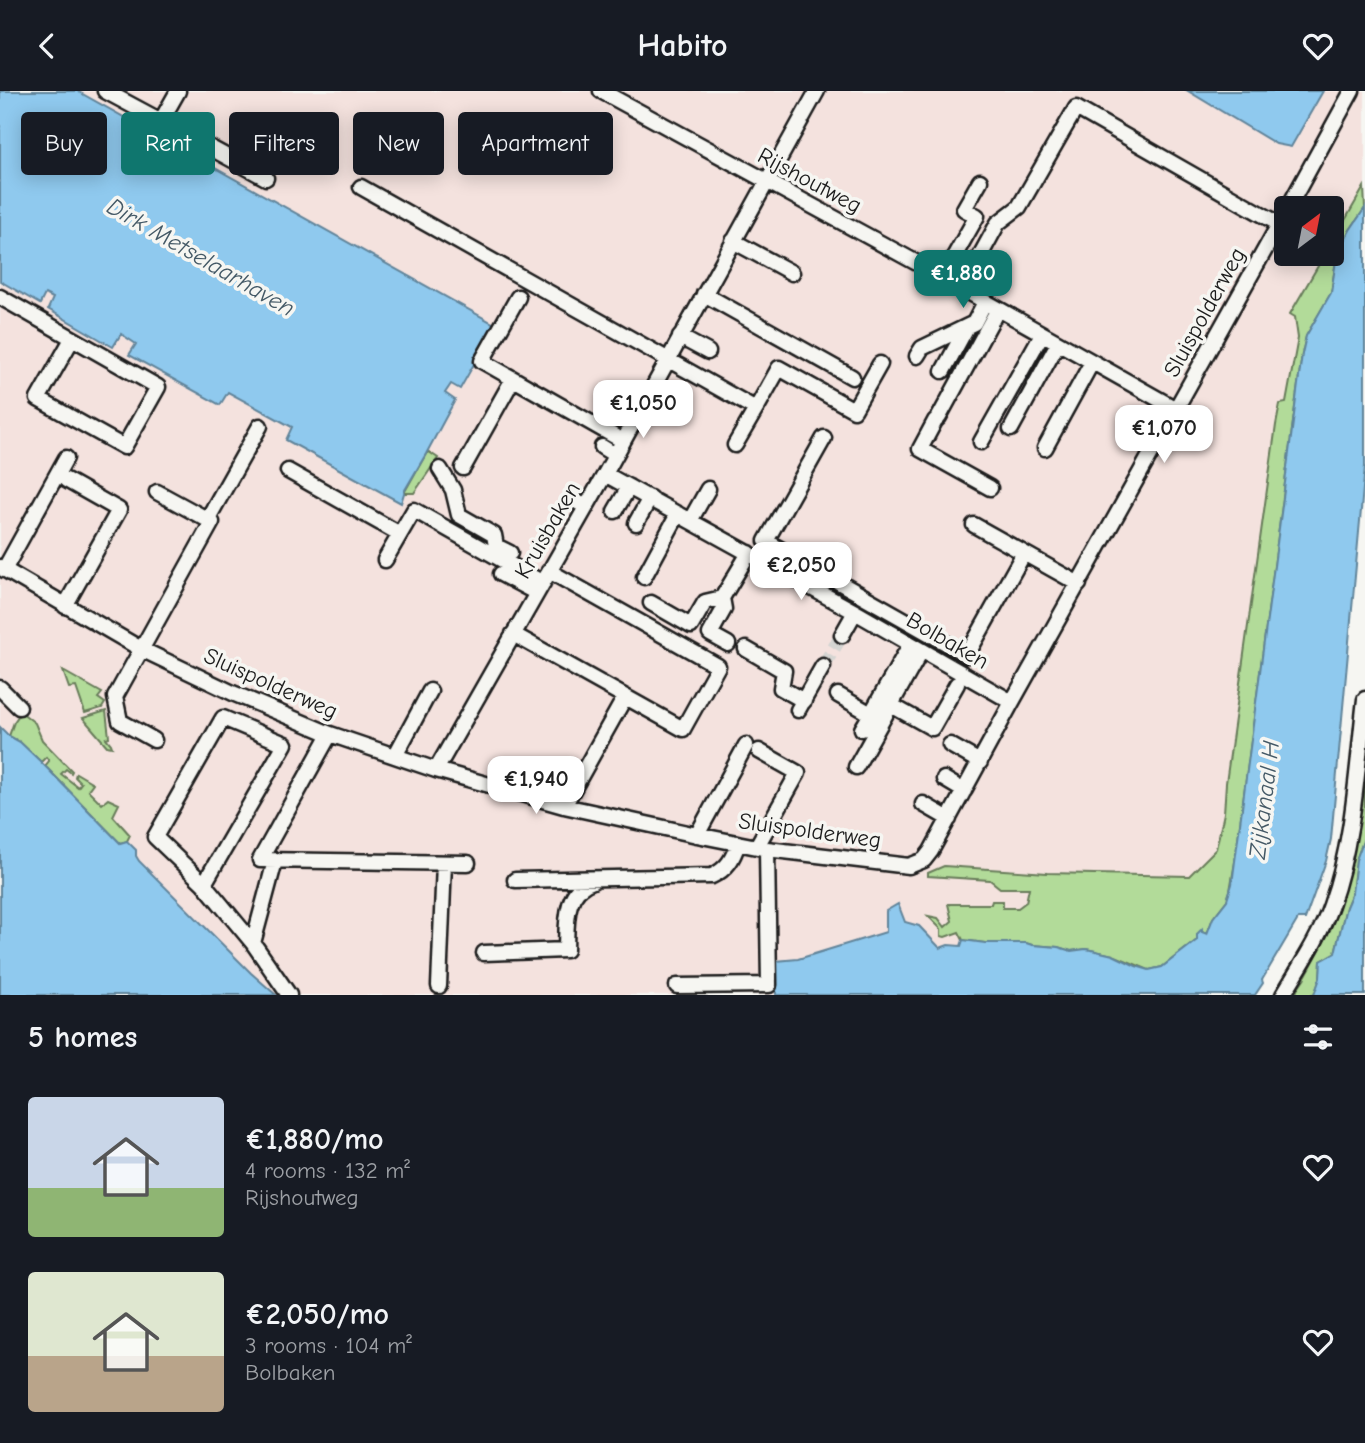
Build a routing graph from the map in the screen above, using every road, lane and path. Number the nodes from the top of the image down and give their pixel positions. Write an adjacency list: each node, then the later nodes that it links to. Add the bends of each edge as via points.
1 (105, 91): 6 (street)
2 (178, 91): 7 (street)
3 (601, 91): 11 (street, Rijshoutweg)
4 (817, 91): 11 (street, Kruisbaken)
5 (1352, 91): 13 (street, Sluispolderweg)
6 (144, 112)
7 (166, 112)
8 (215, 150): 9 (street)
9 (266, 178)
10 (979, 181): 18 (street, via 964,209 977,216)
11 (767, 183): 16 (street, Kruisbaken); 18 (street, Rijshoutweg, via 914,255)
12 (361, 187): 31 (street)
13 (1294, 196)
14 (1274, 210): 19 (street, via 1076,108 1019,207 998,223)
15 (1274, 233): 38 (street, Sluispolderweg)
16 (733, 241): 17 (street); 20 (street, Kruisbaken)
17 (792, 273)
18 (942, 278): 19 (street, Rijshoutweg)
19 (962, 289): 23 (street, Rijshoutweg)
20 (704, 294): 25 (street, Kruisbaken); 35 (street)
21 (0, 297): 27 (street)
22 (518, 297): 36 (street, via 482,361)
23 (991, 306): 24 (street); 26 (street, Rijshoutweg); 55 (street, via 920,449)
24 (967, 327): 30 (street, via 922,348); 34 (street)
25 (682, 333): 29 (street); 31 (street, Kruisbaken)
26 (1042, 334): 28 (street, Rijshoutweg); 43 (street)
27 (72, 339): 27 (street, via 158,387 124,447 38,399)
28 (1058, 343): 32 (street, Rijshoutweg); 40 (street)
29 (710, 349)
30 (917, 356)
31 (668, 359): 37 (street); 42 (street, Kruisbaken)
32 (1092, 362): 38 (street, Rijshoutweg); 46 (street)
33 (880, 364): 37 (street, via 854,410 779,368)
34 (943, 371)
35 (852, 377)
36 (513, 379): 42 (street); 50 (street)
37 (756, 409): 44 (street)
38 (1176, 409): 74 (street, Sluispolderweg)
39 (260, 426): 63 (street)
40 (1011, 429)
41 (824, 437): 68 (street, via 766,541 967,655)
42 (623, 441): 47 (street, Kruisbaken)
43 (981, 442)
44 (736, 445)
45 (602, 447): 47 (street)
46 (1045, 448)
47 (615, 455): 52 (street, Kruisbaken)
48 (65, 458): 70 (street)
49 (440, 468): 73 (street, via 453,490 459,515 494,535 496,546)
50 (463, 468)
51 (288, 471): 66 (street)
52 (605, 474): 54 (street, Bolbaken); 60 (street, Kruisbaken)
53 (66, 481): 77 (street, via 119,510)
54 (629, 487): 58 (street, Bolbaken); 61 (street)
55 (990, 488)
56 (708, 489): 62 (street)
57 (157, 492): 63 (street)
58 (650, 498): 62 (street, Bolbaken); 64 (street)
59 (572, 499): 60 (street)
60 (586, 507): 73 (street, Kruisbaken)
61 (615, 511)
62 (684, 518): 67 (street, Bolbaken); 72 (street)
63 (207, 520): 83 (street, via 212,522)
64 (636, 523)
65 (974, 525): 68 (street)
66 (400, 534): 69 (street); 73 (street, via 414,510)
67 (749, 553): 75 (street); 78 (street, Bolbaken)
68 (1024, 553): 74 (street)
69 (385, 561)
70 (2, 568): 77 (street, Sluispolderweg)
71 (501, 574): 73 (street)
72 (644, 576)
73 (544, 581): 79 (street, Kruisbaken); 90 (street, via 718,666 683,729)
74 (1079, 583): 92 (street, Sluispolderweg)
75 (722, 599): 76 (street, via 705,602 691,626); 81 (street, via 724,609 710,634)
76 (651, 603)
77 (65, 606): 83 (street, Sluispolderweg)
78 (855, 613): 80 (street); 82 (street, Bolbaken)
79 (513, 634): 90 (street); 103 (street, Kruisbaken)
80 (842, 635)
81 (728, 644)
82 (916, 648): 92 (street, Bolbaken); 93 (street); 95 (street)
83 (141, 649): 97 (street, Sluispolderweg); 98 (street, via 116,697 120,721)
84 (746, 649): 85 (street, via 784,671 781,688 801,705)
85 (824, 666)
86 (957, 684): 93 (street, via 932,728)
87 (0, 688): 94 (street)
88 (430, 691): 100 (street)
89 (838, 695): 95 (street)
90 (625, 697): 107 (street)
91 (1365, 699): 123 (street, via 1342,871 1310,951)
92 (1012, 702): 101 (street, Sluispolderweg)
93 (891, 705): 102 (street)
94 (19, 707)
95 (871, 714): 96 (street)
96 (862, 729)
97 (330, 734): 100 (street, Sluispolderweg); 112 (street, via 260,860)
98 (155, 740)
99 (950, 745): 101 (street)
100 (395, 756): 103 (street, Sluispolderweg)
101 (980, 762): 105 (street, Sluispolderweg)
102 (856, 767)
103 (436, 770): 107 (street, Sluispolderweg)
104 (944, 779): 105 (street)
105 (964, 790): 108 (street, Sluispolderweg)
106 (923, 804): 108 (street)
107 (564, 806): 109 (street, Sluispolderweg)
108 (948, 818): 111 (street, Sluispolderweg, via 924,860 909,866)
109 (697, 835): 110 (street, Sluispolderweg); 111 (street, via 753,748 798,773)
110 (738, 843): 111 (street, Sluispolderweg); 115 (street, via 728,865 712,876)
111 (762, 848): 121 (street, via 769,985)
112 (275, 860): 113 (street); 118 (street)
113 (444, 863): 114 (street); 120 (street)
114 (468, 863)
115 (599, 879): 116 (street); 119 (street, via 574,894 566,950)
116 (515, 880)
117 (204, 884): 117 (street, via 155,837 223,718 285,744); 118 (street)
118 (253, 943): 122 (street)
119 (484, 953)
120 (439, 986)
121 (677, 986)
122 (289, 995)
123 (1283, 995)

